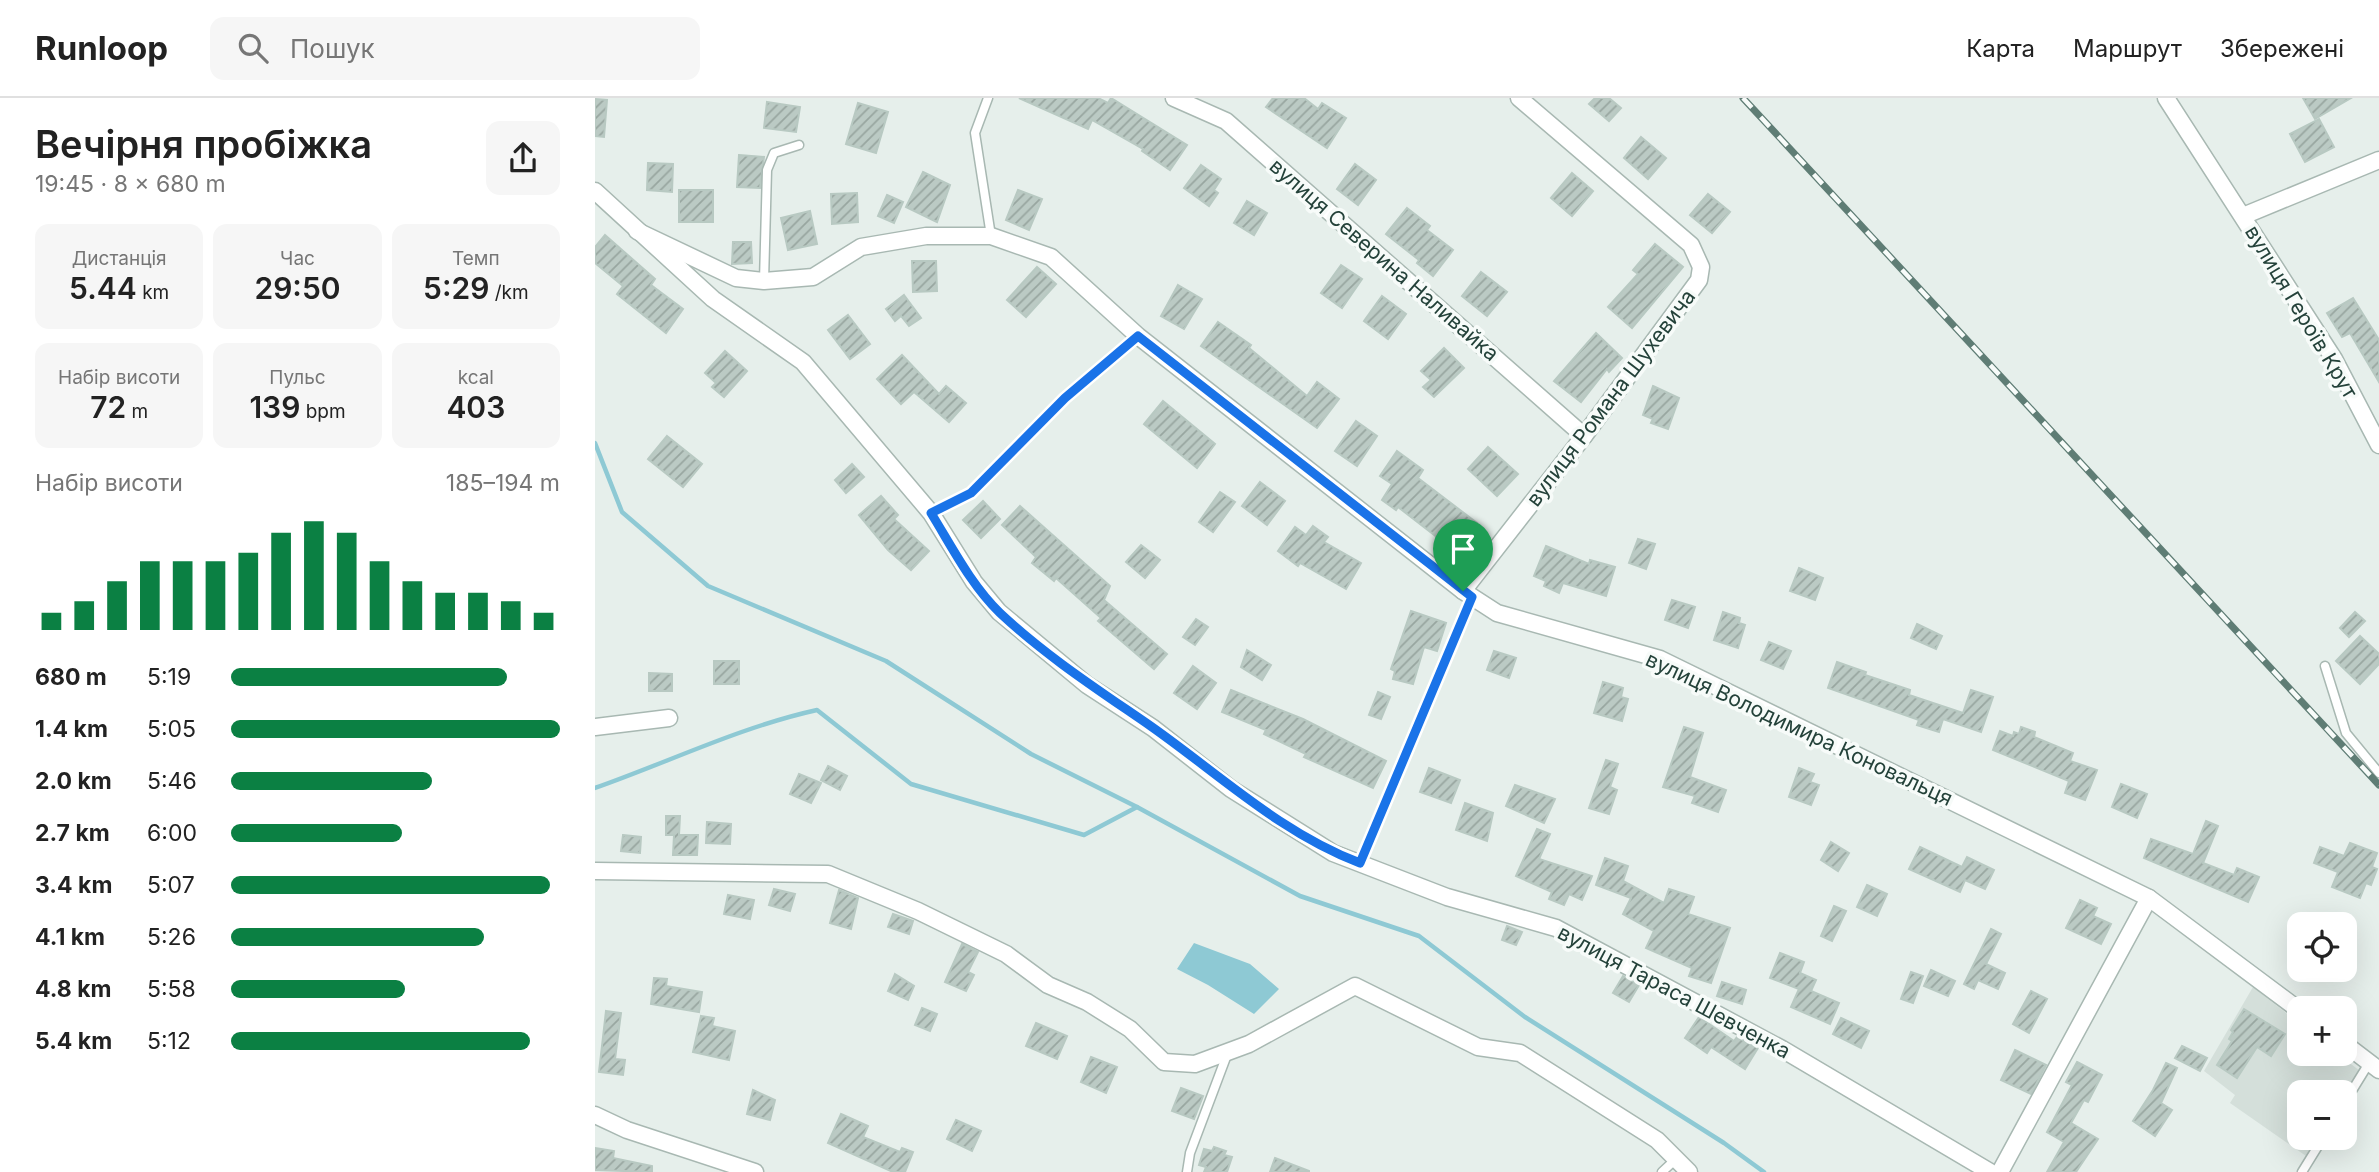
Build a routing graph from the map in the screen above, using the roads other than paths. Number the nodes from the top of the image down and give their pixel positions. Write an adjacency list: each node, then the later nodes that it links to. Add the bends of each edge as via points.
1 (988, 98): 10 (lane, via 975,133)
2 (1174, 98): 13 (street, вулиця Северина Наливайка, via 1226,121)
3 (1520, 98): 13 (street, вулиця Романа Шухевича, via 1691,245 1702,267 1699,280)
4 (2166, 98): 8 (street, вулиця Героїв Крут)
5 (799, 145): 11 (lane, via 773,153 767,170)
6 (2379, 160): 8 (street, вулиця Героїв Крут)
7 (595, 191): 9 (street, вулиця Тараса Шевченка)
8 (2243, 216): 14 (street, вулиця Героїв Крут, via 2334,359)
9 (638, 231): 11 (street, вулиця Володимира Коновальця, via 736,278); 15 (street, вулиця Тараса Шевченка, via 713,299 803,362)
10 (991, 236): 11 (street, вулиця Володимира Коновальця, via 926,236 862,247 813,277); 12 (street, вулиця Володимира Коновальця, via 1051,257)
11 (764, 281)
12 (1138, 336): 15 (lane, via 1065,398 971,493); 16 (street, вулиця Володимира Коновальця)
13 (1584, 436): 16 (street, вулиця Романа Шухевича)
14 (2379, 445)
15 (931, 513): 21 (street, вулиця Тараса Шевченка, via 974,582 999,612 1087,685 1153,728 1231,789 1333,853)
16 (1468, 594): 21 (lane); 23 (street, вулиця Володимира Коновальця, via 1497,613 1660,659)
17 (2325, 666): 20 (lane, via 2346,733)
18 (669, 718): 19 (street)
19 (595, 727)
20 (2379, 774)
21 (1360, 863): 36 (street, вулиця Тараса Шевченка, via 1447,897 1556,928 1782,1049)
22 (595, 871): 25 (street, via 828,874 1006,954 1048,985 1130,1029 1164,1062 1195,1064)
23 (2149, 898): 24 (street, вулиця Володимира Коновальця); 37 (street)
24 (2287, 1001)
25 (1228, 1052): 31 (street, via 1355,986 1478,1047 1520,1053 1657,1140); 33 (lane, via 1189,1153)
26 (2357, 1053): 27 (street)
27 (2374, 1066): 28 (lane)
28 (2357, 1087)
29 (595, 1115): 32 (street)
30 (2316, 1150): 38 (lane)
31 (1676, 1159): 34 (lane); 35 (street)
32 (755, 1172)
33 (1187, 1172)
34 (1663, 1172)
35 (1689, 1172)
36 (1990, 1172)
37 (2000, 1172)
38 (2302, 1172)

